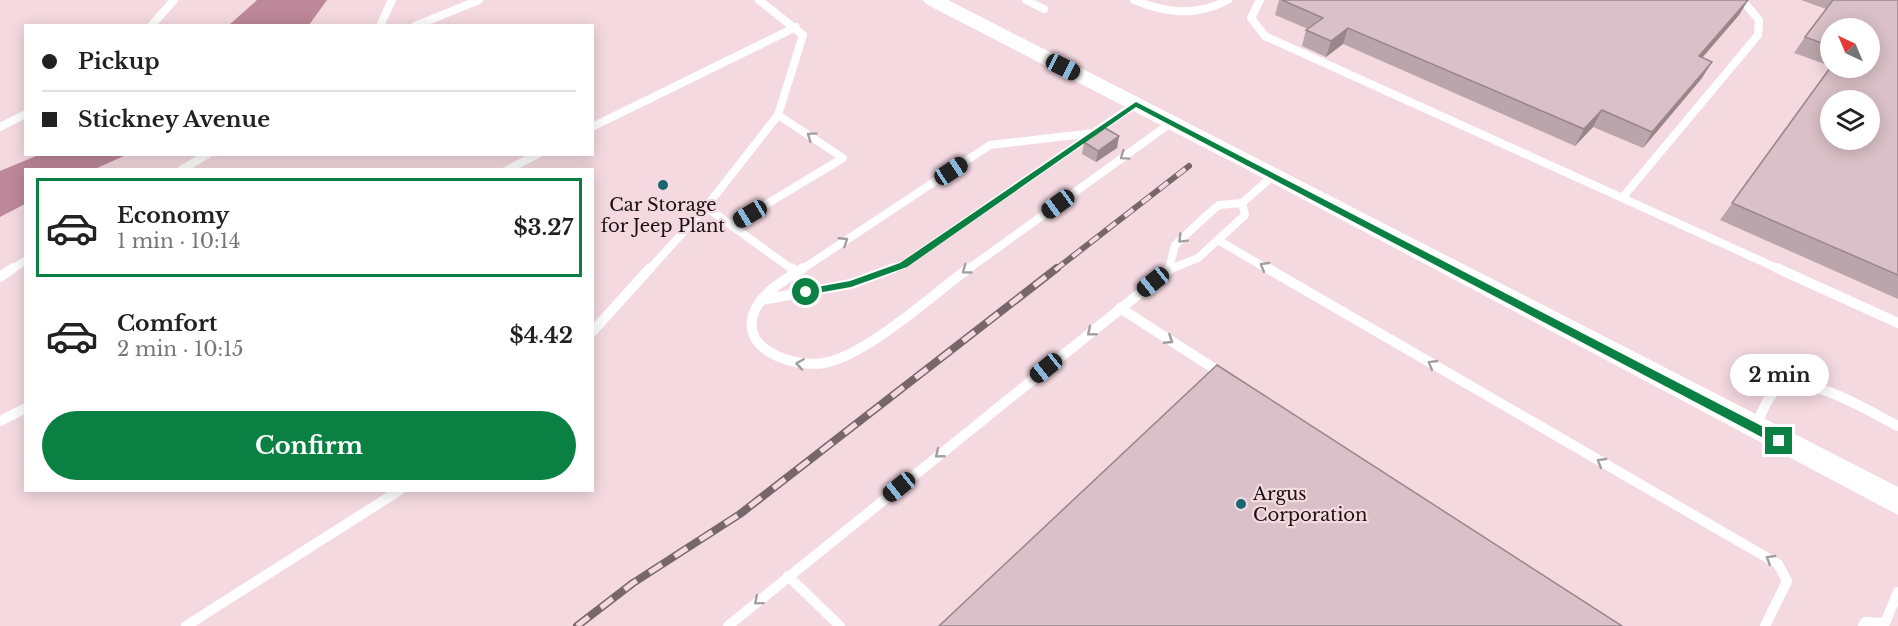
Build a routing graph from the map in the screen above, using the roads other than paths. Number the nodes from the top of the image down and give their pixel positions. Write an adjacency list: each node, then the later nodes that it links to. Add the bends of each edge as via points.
1 (174, 0): 12 (lane)
2 (392, 0): 13 (lane)
3 (479, 0): 14 (lane)
4 (759, 0): 15 (lane)
5 (933, 0): 16 (street)
6 (1026, 0): 11 (lane)
7 (1134, 0): 8 (lane, via 1182,12 1211,9)
8 (1228, 0)
9 (1260, 0): 28 (lane, via 1251,18 1265,36)
10 (1742, 0): 28 (lane, via 1759,20 1758,35)
11 (1044, 9)
12 (153, 24)
13 (381, 24)
14 (420, 24)
15 (796, 27): 18 (lane, via 803,35); 20 (lane)
16 (1136, 104): 19 (street); 22 (lane)
17 (24, 115): 21 (lane)
18 (778, 116): 30 (lane); 31 (lane, one-way to 18, via 843,158)
19 (1172, 122): 27 (street); 37 (lane, one-way to 37, via 889,326 835,360 798,364 770,351 756,338 752,318)
20 (594, 126)
21 (0, 127)
22 (1093, 133): 35 (lane, one-way to 22, via 990,145); 37 (lane, via 903,265 851,284)
23 (205, 156): 25 (lane)
24 (534, 156): 26 (lane)
25 (184, 168)
26 (511, 168)
27 (1274, 175): 29 (lane); 45 (street)
28 (1622, 198): 39 (lane)
29 (1242, 203): 32 (lane, via 1245,215); 34 (lane, one-way to 34, via 1219,205 1206,216 1175,245)
30 (706, 207): 31 (lane); 40 (lane)
31 (732, 225): 35 (lane)
32 (1218, 240): 34 (lane, via 1198,258); 54 (lane, one-way to 32, via 1787,581 1778,564)
33 (24, 261): 36 (lane)
34 (1169, 269): 38 (lane)
35 (795, 272): 37 (lane)
36 (0, 277)
37 (761, 300)
38 (1120, 308): 41 (lane, one-way to 41); 48 (lane, one-way to 48)
39 (1898, 323)
40 (594, 330)
41 (1231, 380)
42 (24, 409): 43 (lane)
43 (0, 421)
44 (1898, 426): 45 (lane, via 1819,388 1799,384 1784,385 1775,391)
45 (1754, 428): 47 (street)
46 (397, 492): 51 (lane)
47 (1898, 502)
48 (788, 576): 52 (lane, one-way to 52); 53 (lane)
49 (1898, 592): 50 (lane)
50 (1886, 624): 55 (lane, via 1865,622)
51 (186, 626)
52 (728, 626)
53 (840, 626)
54 (1764, 626)
55 (1863, 626)

